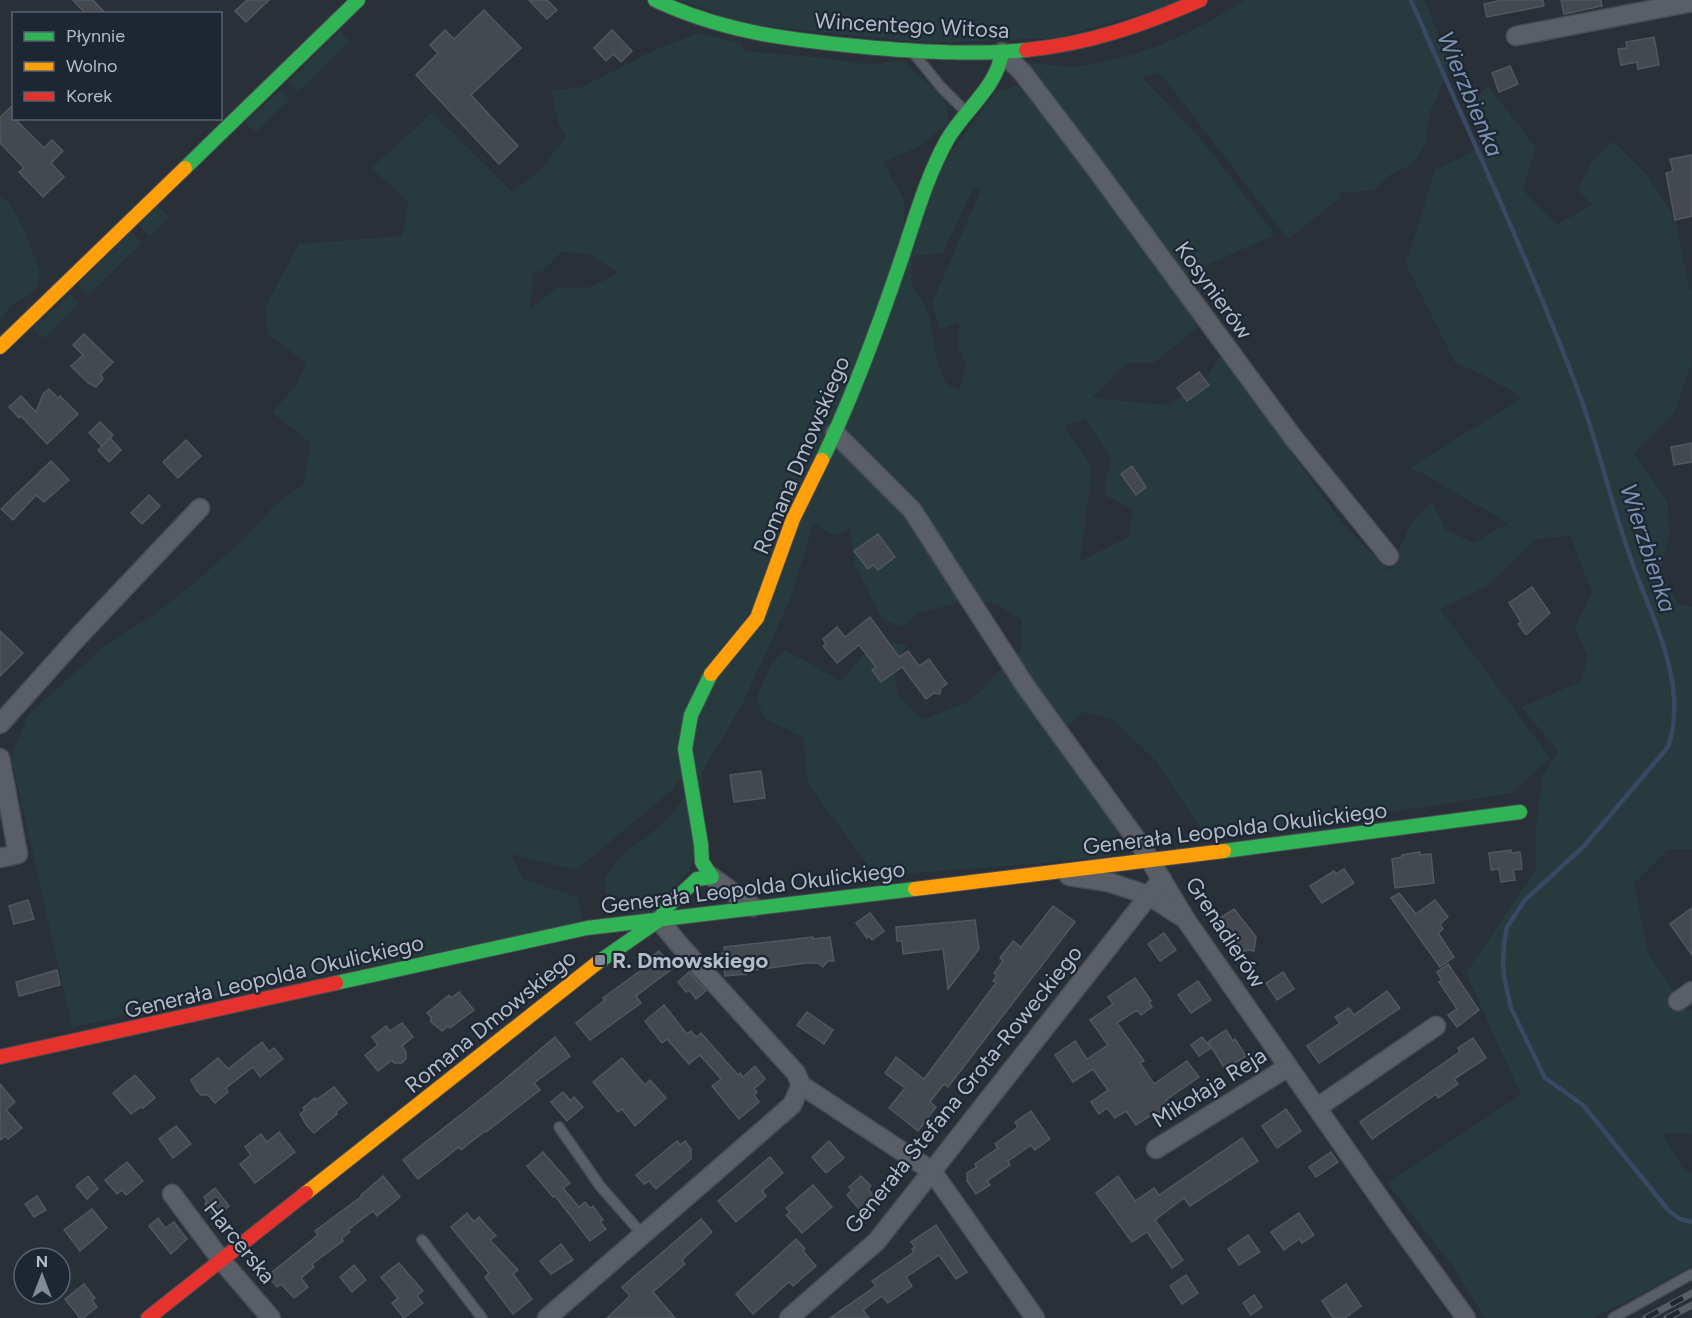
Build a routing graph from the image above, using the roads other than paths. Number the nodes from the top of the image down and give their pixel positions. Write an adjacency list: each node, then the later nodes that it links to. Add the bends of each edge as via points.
1 (358, 0): 9 (street)
2 (655, 0): 6 (street, Wincentego Witosa, via 704,21 754,35)
3 (1200, 0): 7 (street, Wincentego Witosa, via 1137,28 1073,44)
4 (1692, 2): 5 (street)
5 (1516, 36)
6 (912, 51): 7 (street, Wincentego Witosa); 8 (lane)
7 (1002, 52): 8 (street, Romana Dmowskiego, via 1000,67); 12 (street, Kosynierów, via 1023,72 1292,436)
8 (968, 113): 10 (street, Romana Dmowskiego, via 948,139 924,189 901,261)
9 (0, 347)
10 (835, 433): 17 (street, Grenadierów, via 912,510 1026,687); 19 (street, Romana Dmowskiego, via 793,519 757,618 706,681 691,715 686,749 702,862)
11 (200, 508): 13 (street)
12 (1389, 556)
13 (0, 724)
14 (0, 758): 16 (street, via 18,854)
15 (1520, 812): 17 (street, Generała Leopolda Okulickiego)
16 (0, 858)
17 (1151, 861): 18 (street, Generała Leopolda Okulickiego); 20 (street, Grenadierów)
18 (1052, 873): 21 (street, via 1108,882); 22 (street, Generała Leopolda Okulickiego)
19 (712, 877): 22 (street); 23 (street, Romana Dmowskiego, via 698,879 667,907)
20 (1162, 879): 21 (street, Generała Stefana Grota-Roweckiego); 24 (street, Grenadierów)
21 (1148, 895): 24 (street); 32 (street, Generała Stefana Grota-Roweckiego)
22 (753, 907): 23 (street, Generała Leopolda Okulickiego)
23 (659, 920): 26 (street, Generała Leopolda Okulickiego, via 566,932); 28 (street, via 796,1073); 36 (street, Romana Dmowskiego, via 600,960)
24 (1186, 920): 27 (street, Grenadierów)
25 (1436, 1026): 29 (street)
26 (0, 1058)
27 (1288, 1067): 29 (street, Grenadierów); 31 (street, Mikołaja Reja)
28 (801, 1084): 32 (street); 34 (street, via 792,1105)
29 (1318, 1107): 44 (street, Grenadierów)
30 (559, 1127): 34 (lane, via 600,1186)
31 (1156, 1149)
32 (932, 1171): 42 (street, Generała Stefana Grota-Roweckiego, via 877,1241); 43 (street)
33 (172, 1194): 36 (street, Harcerska)
34 (643, 1234): 41 (street)
35 (422, 1240): 40 (lane)
36 (222, 1261): 38 (street, Romana Dmowskiego); 39 (street, Harcerska)
37 (1692, 1274): 45 (lane)
38 (148, 1318)
39 (271, 1318)
40 (482, 1318)
41 (547, 1318)
42 (789, 1318)
43 (1035, 1318)
44 (1466, 1318)
45 (1613, 1318)

